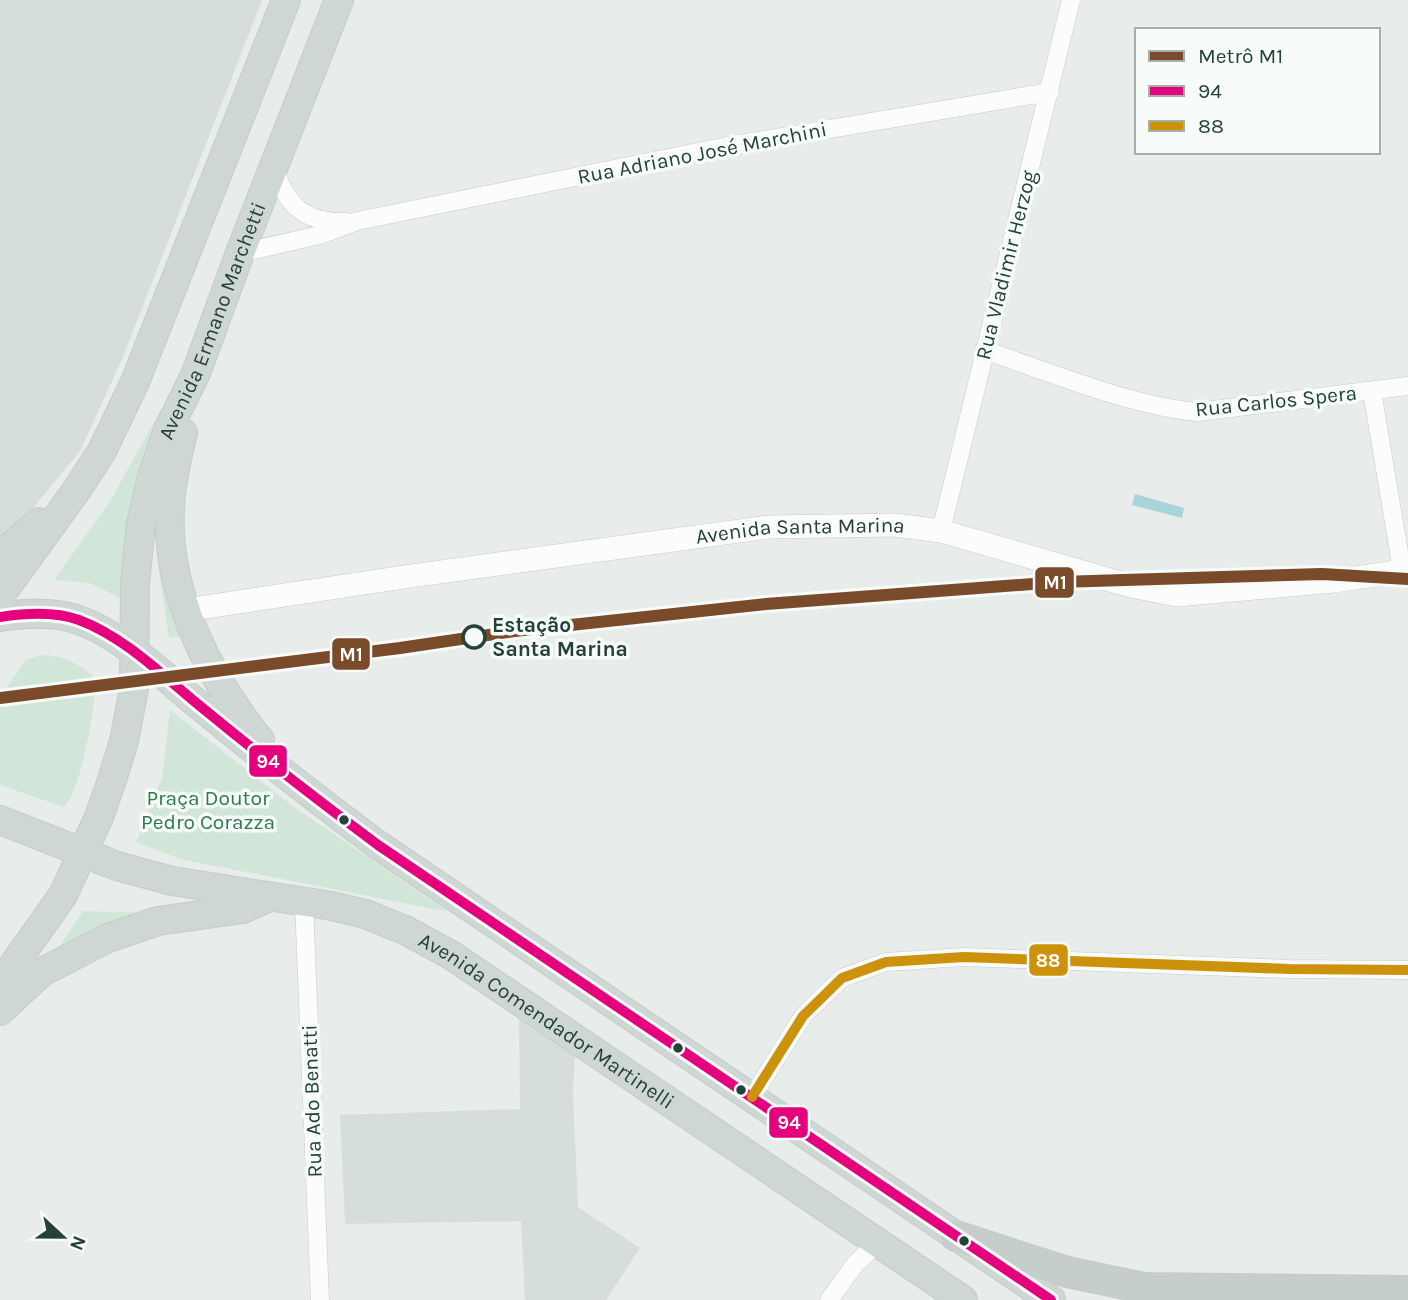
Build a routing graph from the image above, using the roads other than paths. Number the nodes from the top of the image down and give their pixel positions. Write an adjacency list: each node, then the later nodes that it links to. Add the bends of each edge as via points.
1 (286, 0): 12 (main road, via 135,382 102,451)
2 (339, 0): 5 (main road, Avenida Ermano Marchetti)
3 (1071, 0): 4 (street, Rua Vladimir Herzog)
4 (1050, 92): 6 (street, Rua Adriano José Marchini, via 727,146); 8 (street, Rua Vladimir Herzog)
5 (274, 167): 6 (street, Rua Adriano José Marchini, via 302,214 326,221); 7 (main road, Avenida Ermano Marchetti)
6 (357, 221): 7 (street, Rua Adriano José Marchini, via 320,235)
7 (240, 253): 9 (main road, Avenida Ermano Marchetti)
8 (984, 350): 11 (street, Rua Carlos Spera, via 1173,410 1198,412); 13 (street, Rua Vladimir Herzog)
9 (196, 373): 17 (main road, via 170,510 173,559); 19 (main road, Avenida Ermano Marchetti, via 160,453 141,524 135,584)
10 (1408, 386): 11 (street, Rua Carlos Spera)
11 (1372, 391): 15 (street)
12 (76, 491): 14 (main road); 16 (main road)
13 (942, 531): 15 (street, Avenida Santa Marina, via 1130,586 1177,595); 17 (street, Avenida Santa Marina, via 895,525 768,527)
14 (0, 556)
15 (1405, 570)
16 (0, 596)
17 (186, 610): 20 (main road, via 201,649 235,709)
18 (0, 617): 19 (main road, via 48,614 77,620)
19 (136, 654): 20 (main road); 22 (main road, via 124,741 99,817)
20 (300, 788): 28 (main road)
21 (0, 820): 22 (main road)
22 (81, 853): 23 (main road, Avenida Comendador Martinelli, via 172,881); 26 (main road, via 63,895)
23 (272, 897): 24 (main road, Avenida Comendador Martinelli); 27 (main road, via 243,909 158,921 108,938 42,972)
24 (304, 902): 30 (main road, Avenida Comendador Martinelli, via 365,914 451,955); 32 (street, Rua Ado Benatti)
25 (1408, 970): 28 (street, via 964,957 886,962 842,978 803,1016)
26 (0, 984)
27 (0, 1011)
28 (752, 1097): 29 (main road)
29 (956, 1236): 31 (highway, via 1067,1272 1144,1288); 35 (main road)
30 (879, 1242): 33 (street, via 856,1263); 34 (main road, Avenida Comendador Martinelli)
31 (1408, 1291)
32 (320, 1300)
33 (829, 1300)
34 (963, 1300)
35 (1051, 1300)

